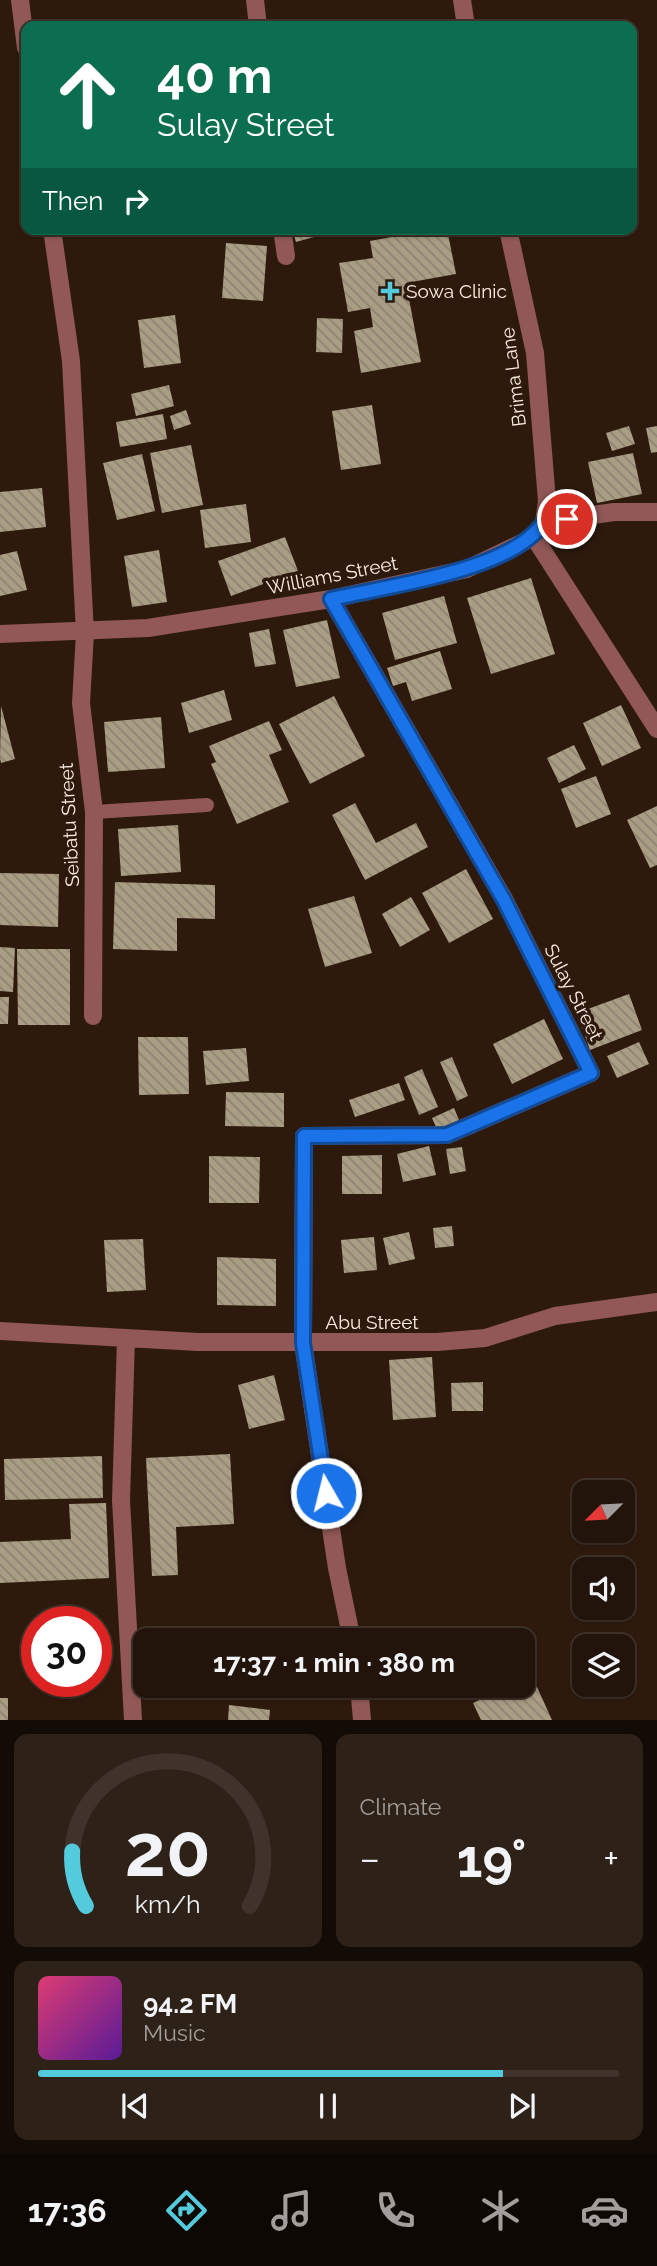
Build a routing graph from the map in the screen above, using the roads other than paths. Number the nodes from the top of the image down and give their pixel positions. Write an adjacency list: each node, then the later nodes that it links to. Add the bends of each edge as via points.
1 (20, 0): 4 (street)
2 (255, 0): 5 (street)
3 (462, 0): 6 (street)
4 (23, 21)
5 (257, 21)
6 (465, 21)
7 (53, 235): 14 (street, Seibatu Street, via 71,361)
8 (283, 235): 10 (street)
9 (509, 235): 12 (street, Brima Lane, via 535,353 547,501)
10 (285, 256)
11 (657, 512): 12 (street, Williams Street, via 614,512)
12 (539, 529): 13 (street, Williams Street, via 467,569); 16 (street)
13 (331, 599): 14 (street, Williams Street, via 148,628); 23 (street, Sulay Street, via 504,900 591,1073 447,1135 304,1136)
14 (85, 633): 15 (street, Williams Street); 18 (street, Seibatu Street, via 81,703)
15 (0, 634)
16 (657, 729)
17 (208, 805): 18 (lane)
18 (93, 812): 19 (street, Seibatu Street)
19 (93, 1016)
20 (657, 1302): 23 (street, Abu Street, via 555,1316 485,1338)
21 (0, 1331): 22 (street, Abu Street)
22 (126, 1339): 23 (street, Abu Street); 26 (street, via 121,1500)
23 (303, 1343): 24 (street)
24 (350, 1628)
25 (360, 1698): 27 (street)
26 (132, 1720)
27 (362, 1720)

